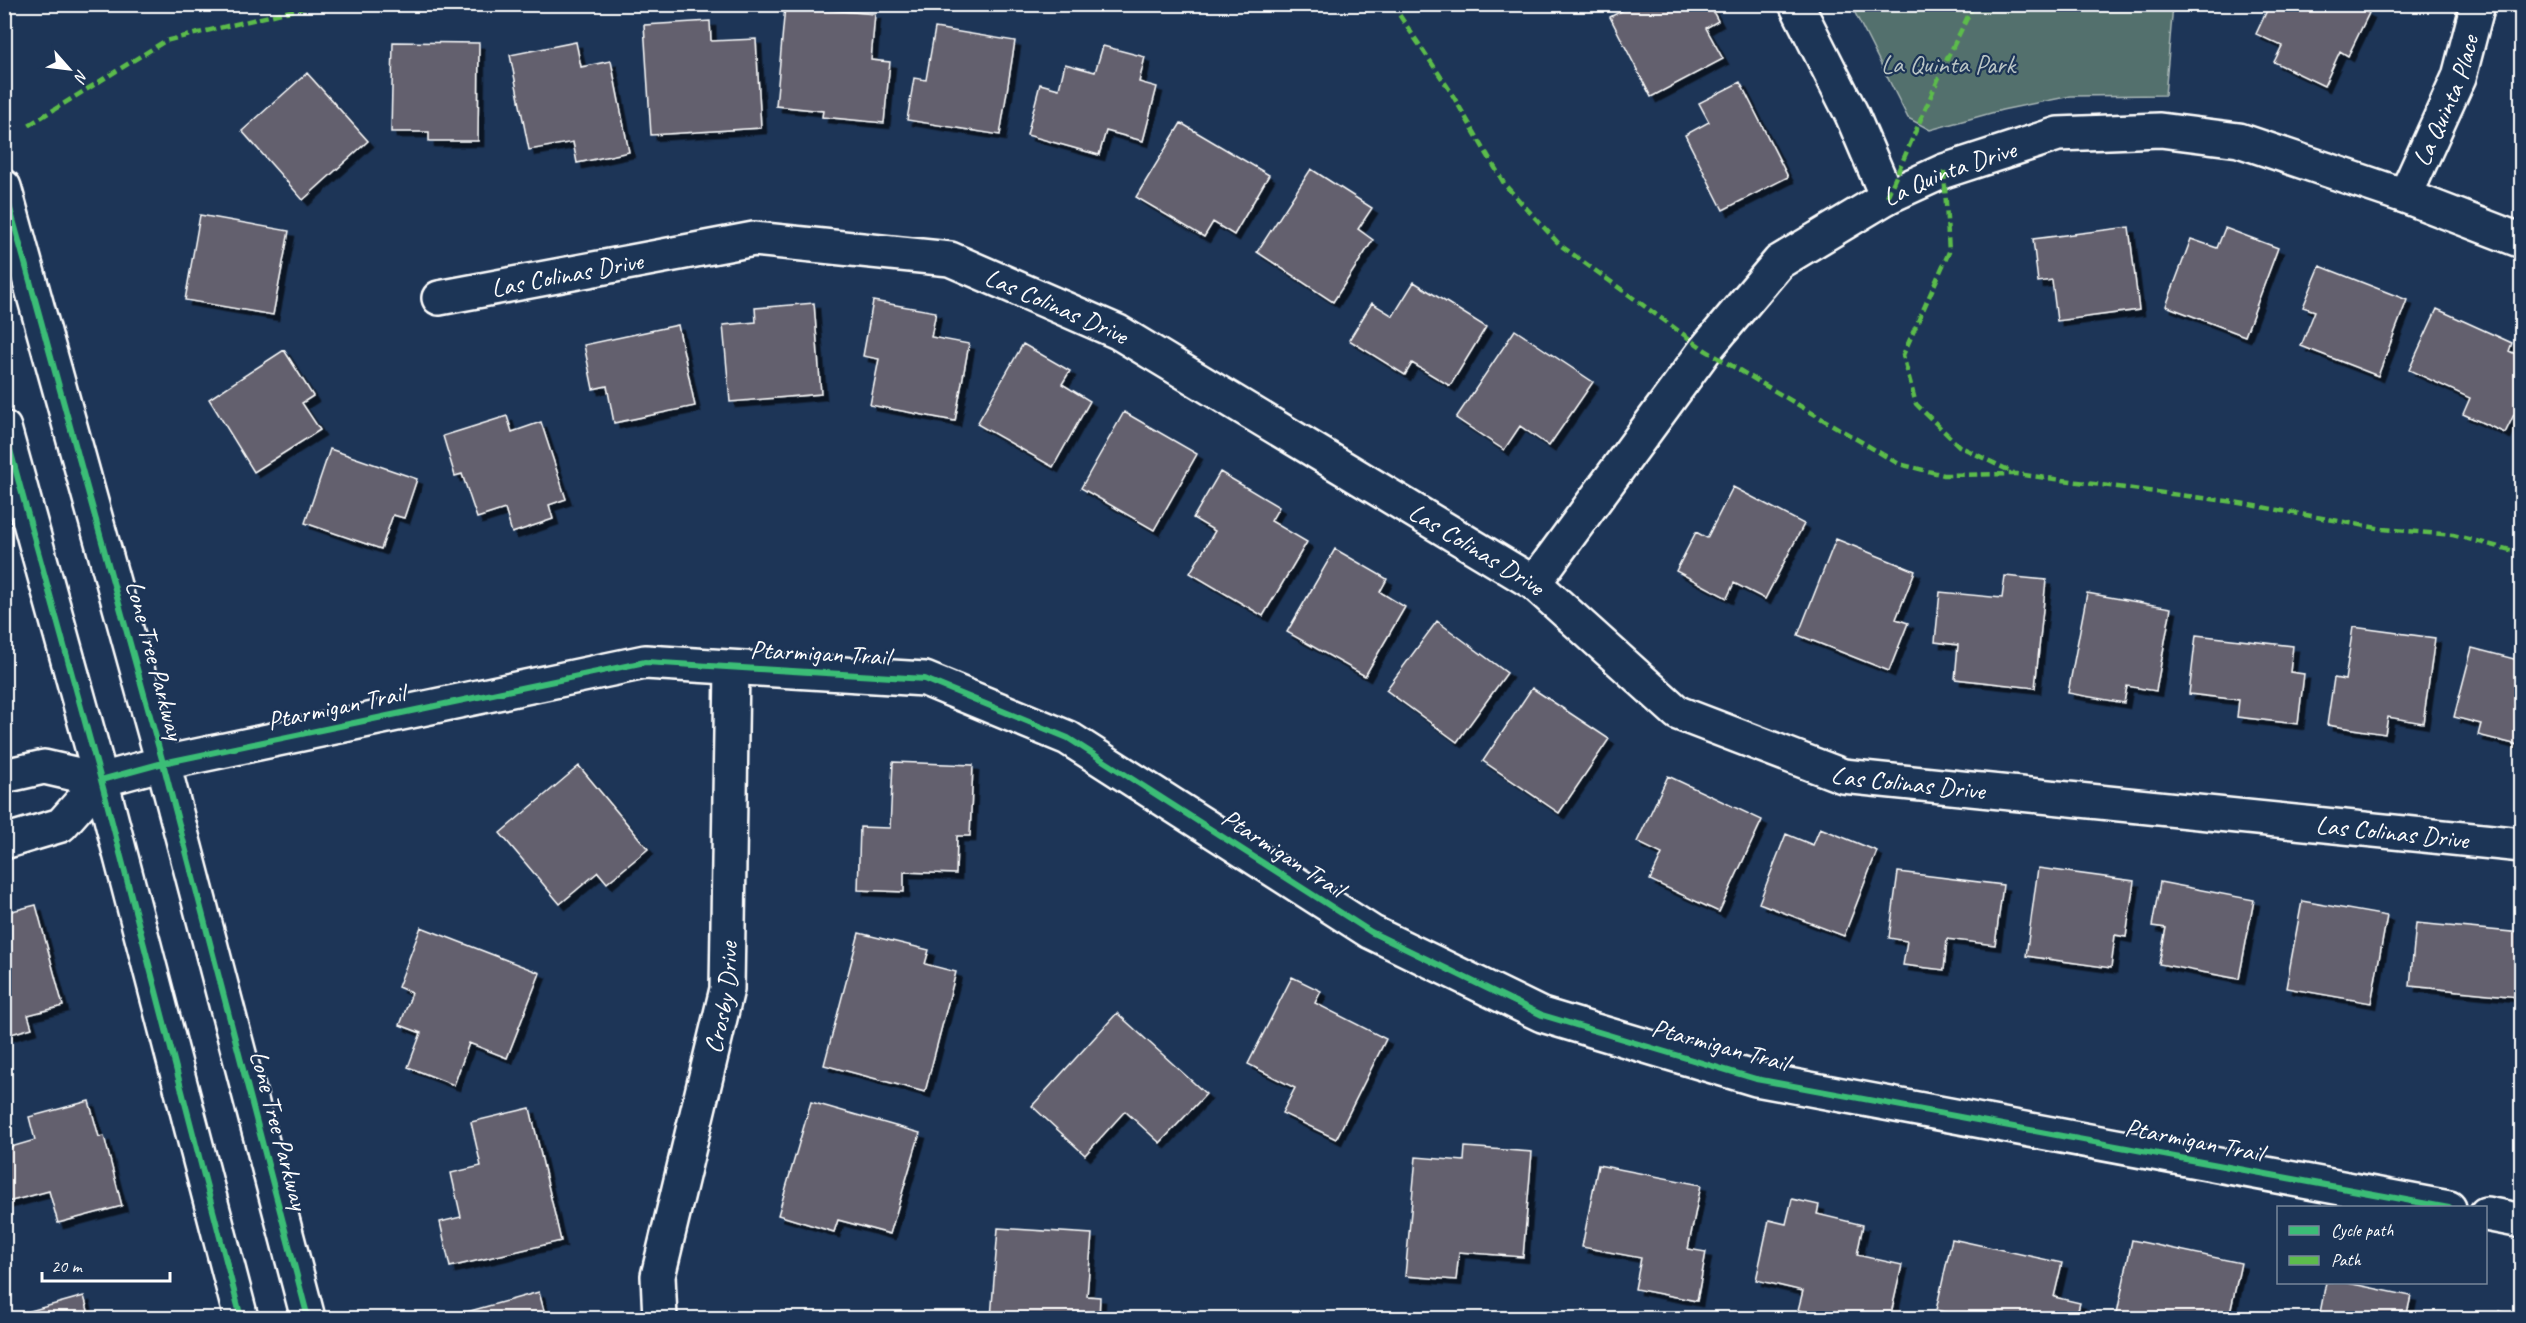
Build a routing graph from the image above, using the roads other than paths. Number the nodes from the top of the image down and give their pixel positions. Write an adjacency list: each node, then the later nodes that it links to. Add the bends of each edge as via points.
1 (1796, 4): 5 (street, via 1852,115)
2 (2478, 4): 4 (street, La Quinta Place, via 2459,76)
3 (4, 187): 11 (street, Lone Tree Parkway)
4 (2405, 196): 5 (street, La Quinta Drive, via 2240,140 2160,130 2058,134 1944,171); 6 (street, La Quinta Drive)
5 (1887, 197): 9 (street, La Quinta Drive, via 1779,262 1705,350)
6 (2522, 241)
7 (440, 298): 9 (street, Las Colinas Drive, via 754,238 950,259 1118,332)
8 (4, 428): 13 (street)
9 (1534, 582): 15 (street, Las Colinas Drive, via 1678,713 1843,776)
10 (732, 668): 11 (street, Ptarmigan Trail, via 645,662); 16 (street, Ptarmigan Trail, via 925,679 1068,738 1371,932 1542,1015 1756,1079); 21 (street, Crosby Drive, via 728,989 658,1276)
11 (164, 763): 13 (street, Ptarmigan Trail); 20 (street, Lone Tree Parkway)
12 (4, 776): 13 (street, via 44,767)
13 (101, 780): 14 (street, via 62,825); 19 (street)
14 (4, 842)
15 (2522, 845)
16 (2438, 1206)
17 (2487, 1214): 18 (street)
18 (2522, 1221)
19 (241, 1318)
20 (308, 1318)
21 (660, 1318)

